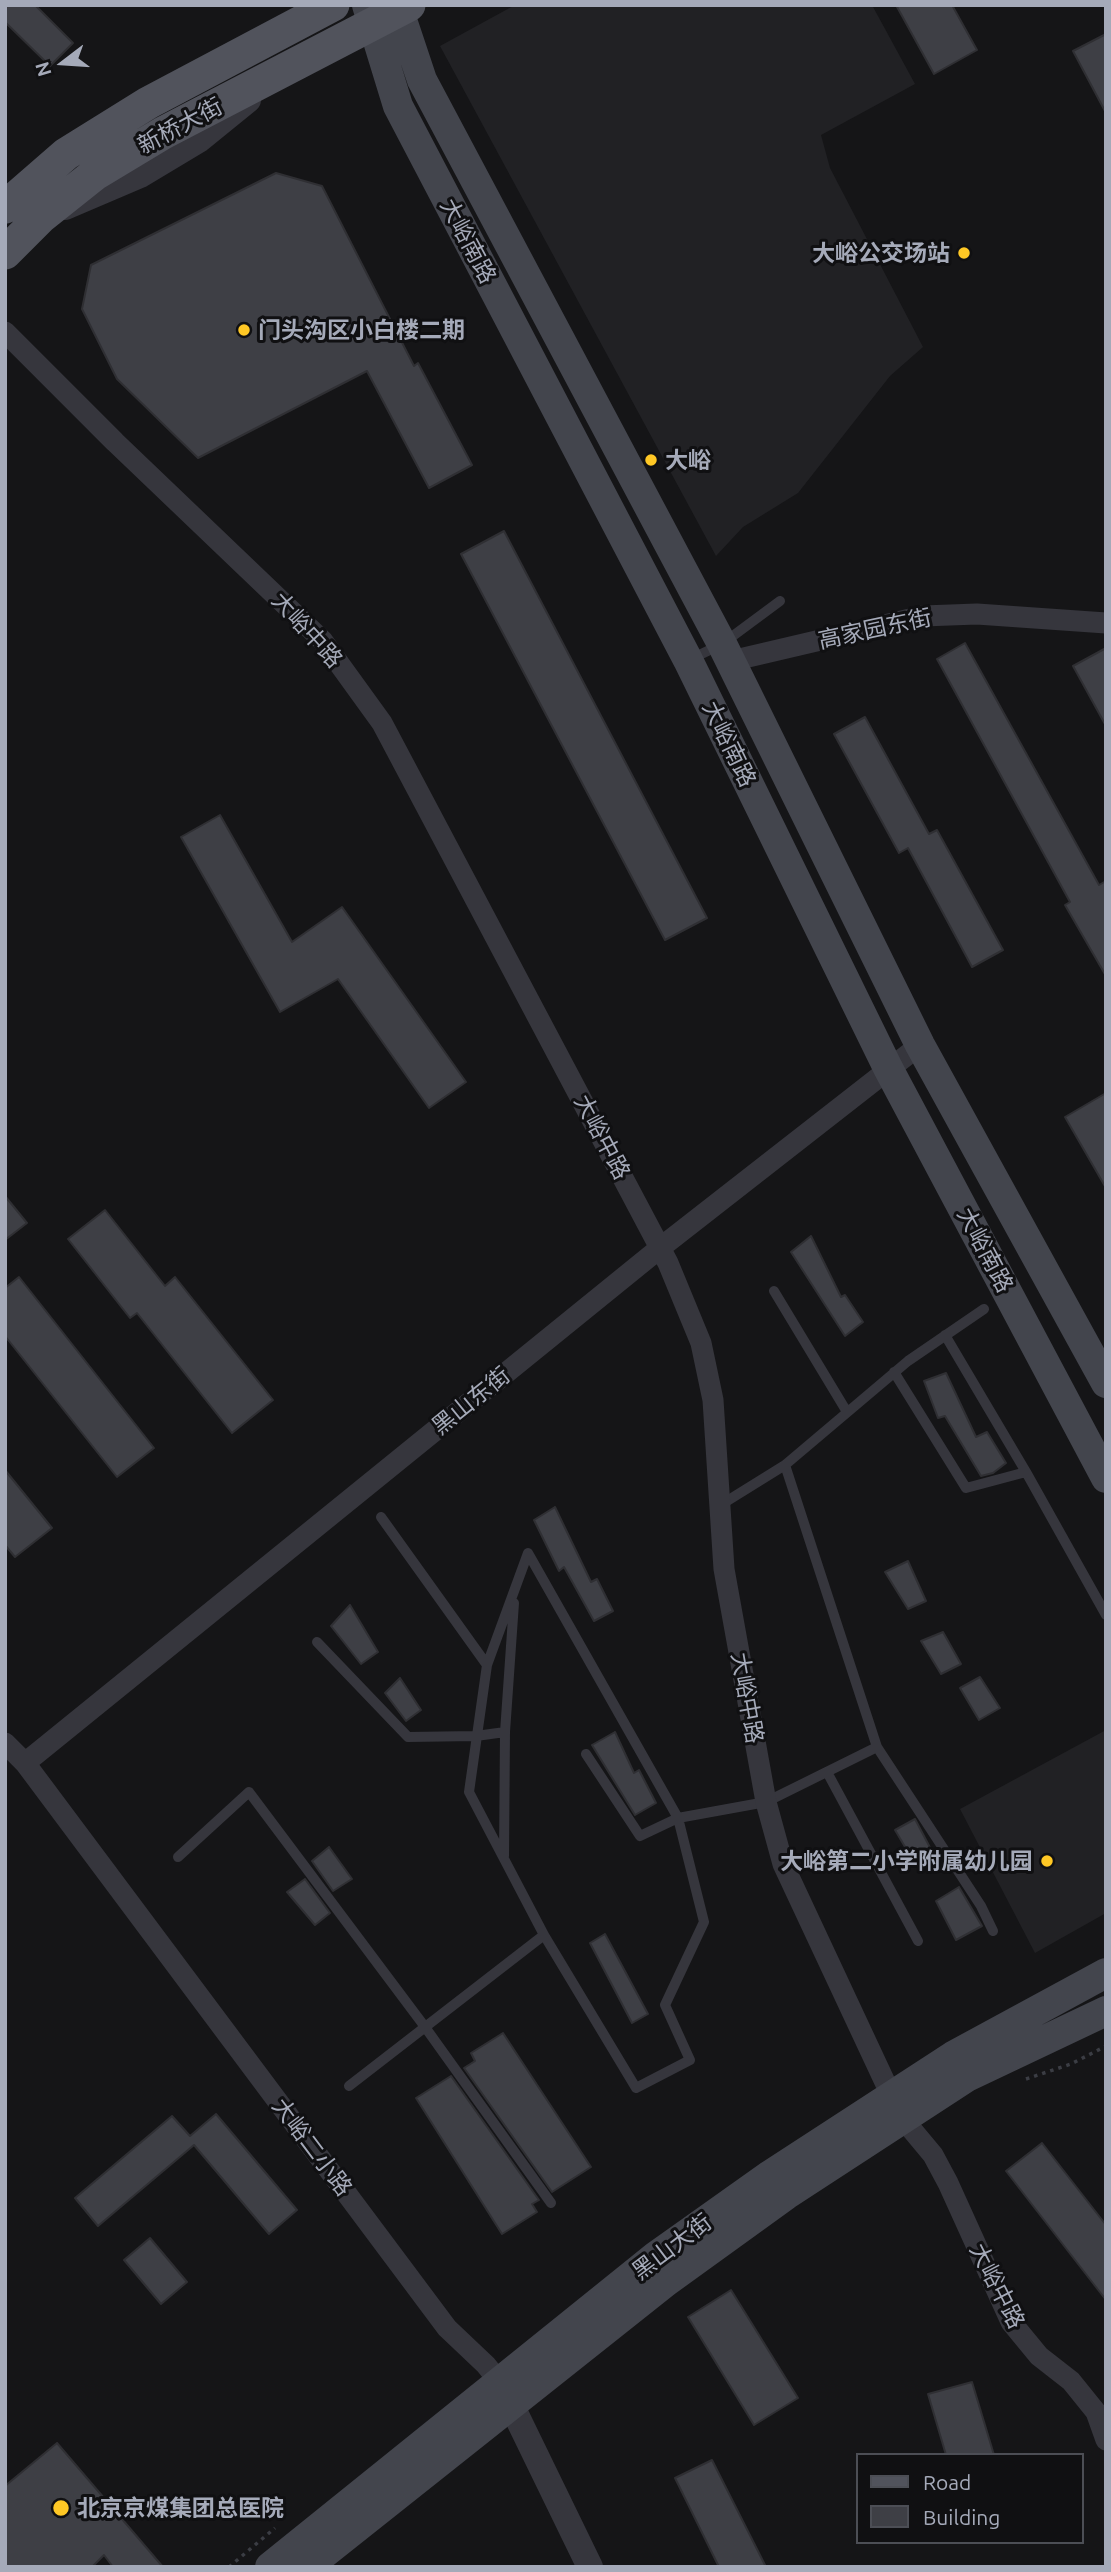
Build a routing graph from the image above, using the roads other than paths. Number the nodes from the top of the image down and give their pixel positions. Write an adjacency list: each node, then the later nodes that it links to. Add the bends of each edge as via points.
1 (333, 5): 3 (main road, 新桥大街, via 137,110 66,154)
2 (389, 10): 4 (main road, 新桥大街, via 282,74 163,133 95,174); 8 (main road, 大峪南路); 9 (main road, 大峪南路, via 398,106)
3 (5, 206)
4 (5, 253)
5 (5, 332): 12 (street, 大峪中路, via 322,640 375,713)
6 (780, 601): 8 (lane)
7 (1106, 624): 8 (street, 高家园东街, via 977,614 923,616)
8 (726, 652): 9 (lane); 10 (main road, 大峪南路)
9 (688, 660): 11 (main road, 大峪南路)
10 (920, 1045): 11 (street, 黑山东街); 17 (main road, 大峪南路)
11 (888, 1068): 12 (street, 黑山东街); 21 (main road, 大峪南路)
12 (660, 1248): 22 (street, 大峪中路, via 701,1343 713,1401); 33 (street, 黑山东街)
13 (774, 1291): 18 (lane)
14 (984, 1309): 15 (lane)
15 (945, 1335): 16 (lane); 20 (lane)
16 (894, 1372): 18 (lane); 20 (lane, via 966,1488)
17 (1106, 1383)
18 (847, 1412): 19 (lane)
19 (785, 1465): 22 (lane); 31 (lane)
20 (1026, 1472): 25 (lane)
21 (1106, 1478)
22 (719, 1506): 35 (street, 大峪中路, via 724,1569)
23 (381, 1517): 27 (lane)
24 (515, 1589): 27 (lane); 28 (lane); 36 (lane, via 528,1553)
25 (1106, 1615)
26 (317, 1642): 29 (lane, via 408,1737)
27 (487, 1665): 29 (lane)
28 (505, 1732): 29 (lane); 38 (lane)
29 (476, 1736): 38 (lane, via 469,1792)
30 (5, 1744): 33 (street, 大峪二小路)
31 (877, 1747): 34 (lane); 39 (lane)
32 (586, 1754): 36 (lane, via 640,1836)
33 (25, 1763): 48 (street, 大峪二小路, via 447,2328 486,2365)
34 (827, 1772): 35 (lane); 41 (lane)
35 (766, 1802): 36 (lane); 46 (street, 大峪中路, via 783,1864)
36 (678, 1818): 40 (lane, via 704,1923 665,2005 690,2060 636,2088)
37 (178, 1857): 44 (lane, via 249,1792)
38 (504, 1859): 40 (lane)
39 (993, 1931)
40 (544, 1935): 44 (lane)
41 (918, 1941)
42 (1106, 1973): 46 (main road, 黑山大街, via 953,2056)
43 (1106, 2011): 46 (main road, 黑山大街)
44 (425, 2027): 45 (lane); 47 (lane)
45 (349, 2086)
46 (897, 2107): 48 (main road, 黑山大街, via 786,2195); 49 (street, 大峪中路, via 938,2165 1011,2322 1096,2412)
47 (551, 2203)
48 (507, 2394): 50 (main road, 黑山大街); 51 (main road, 黑山大街); 52 (street, 大峪二小路)
49 (1106, 2440)
50 (270, 2567)
51 (307, 2567)
52 (590, 2567)

